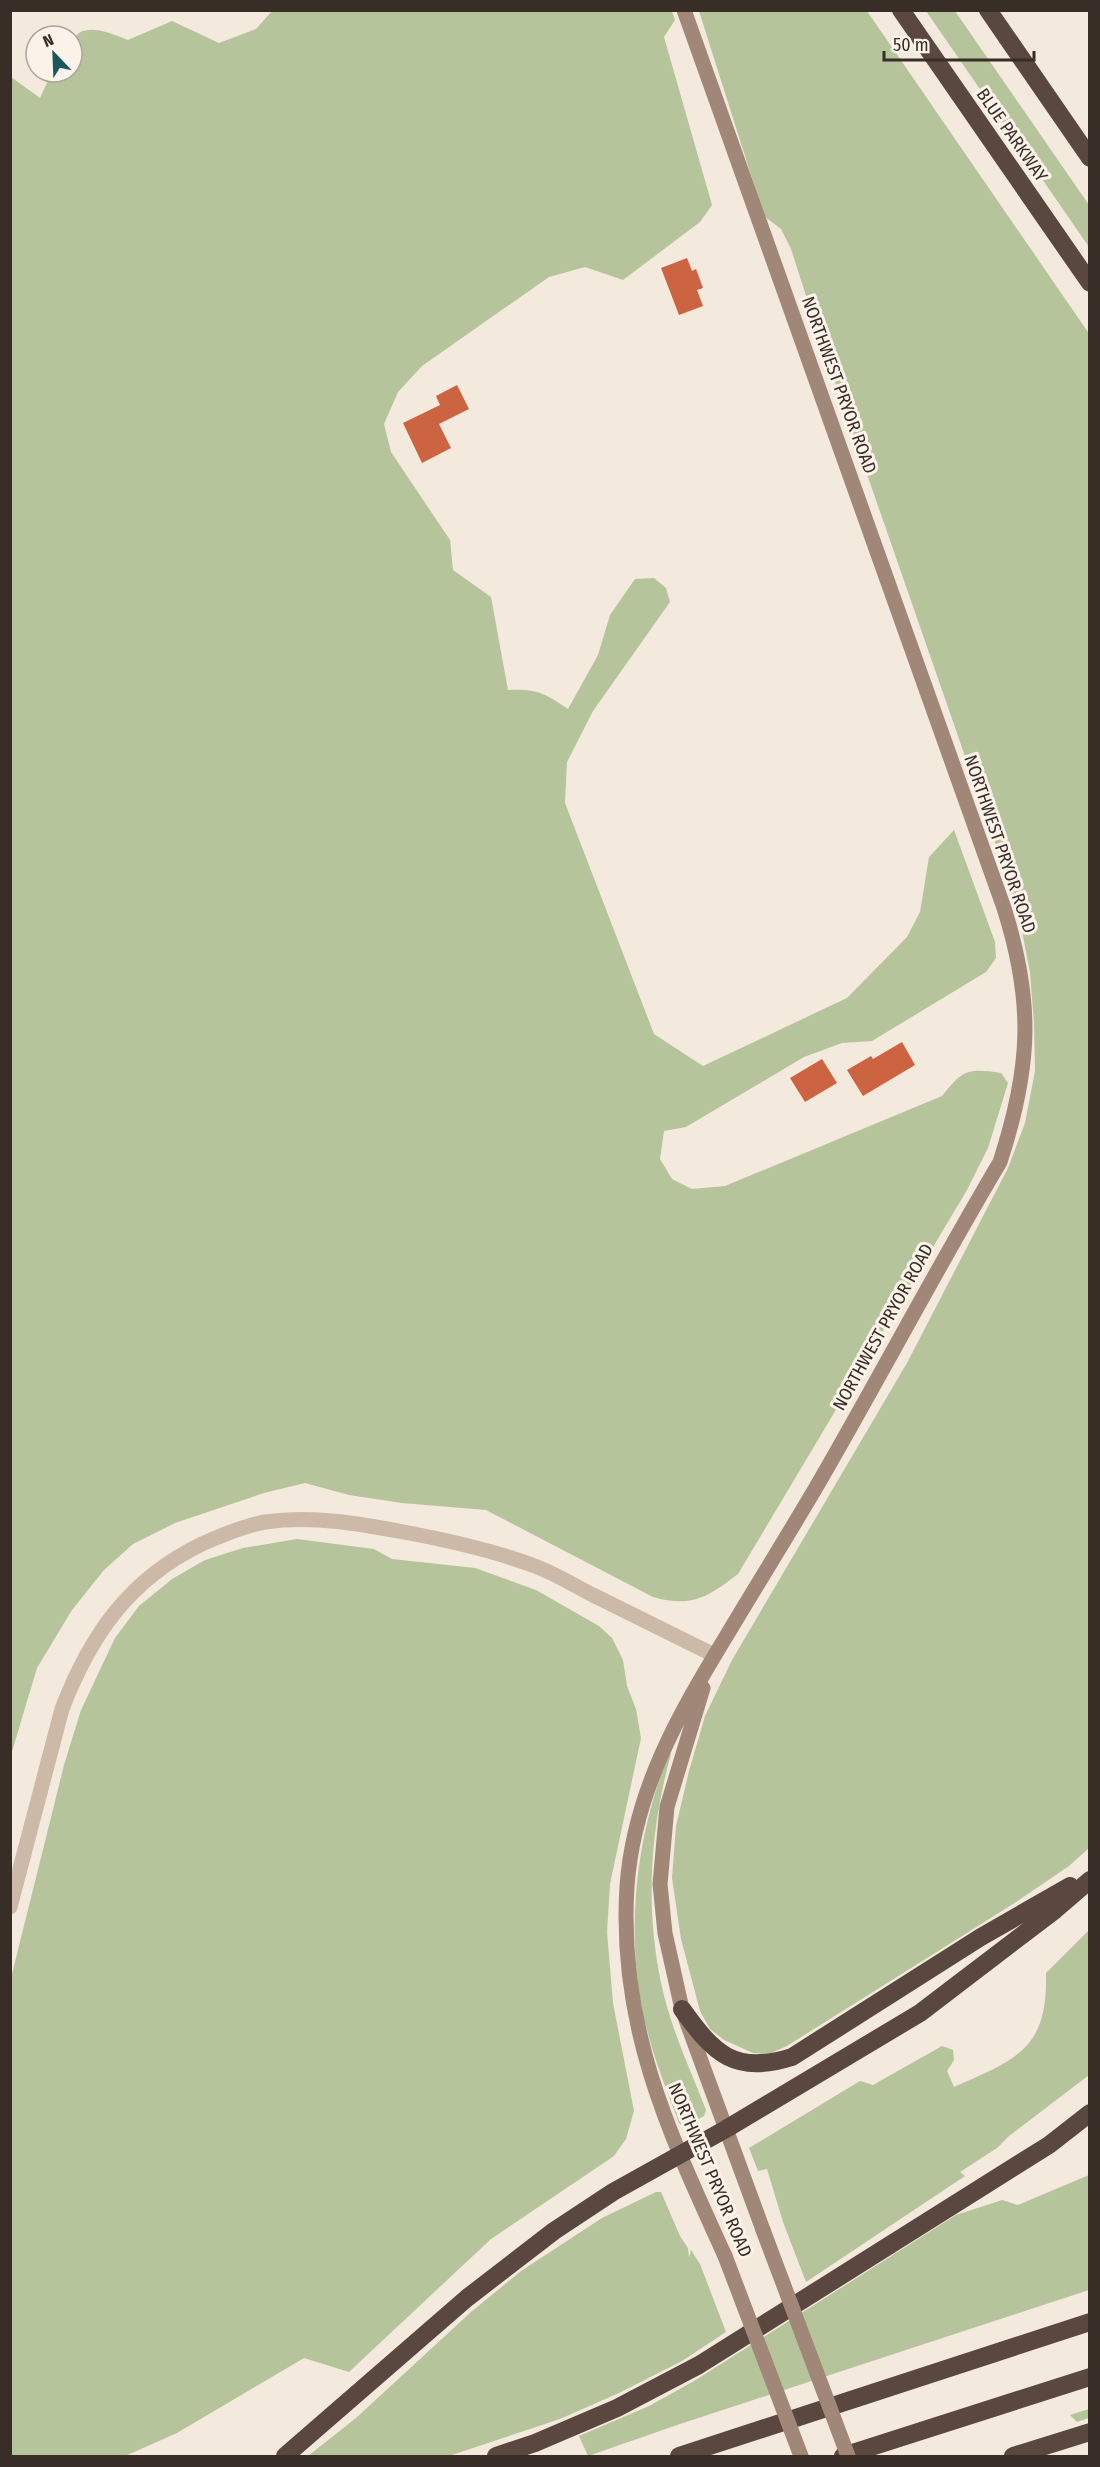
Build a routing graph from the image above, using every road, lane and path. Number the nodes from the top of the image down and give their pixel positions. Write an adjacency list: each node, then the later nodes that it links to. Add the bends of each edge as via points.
1 (684, 10): 6 (main road, NORTHWEST PRYOR ROAD, via 1004,908 1020,966 1026,1025 1022,1079 1000,1162 818,1484)
2 (901, 10): 5 (highway, BLUE PARKWAY)
3 (988, 10): 4 (highway)
4 (1089, 158)
5 (1089, 283)
6 (714, 1655): 9 (street, via 533,1565 458,1543 319,1519 265,1522 225,1533 178,1556 147,1579 120,1604 93,1642 62,1709); 10 (main road, NORTHWEST PRYOR ROAD, via 667,1807 660,1884 665,1933); 13 (main road, NORTHWEST PRYOR ROAD, via 662,1748 631,1850 627,1888 627,1955 634,2013 647,2069)
7 (1089, 1874): 10 (highway, via 981,1937 792,2057 775,2063 755,2065 720,2052 700,2035)
8 (1089, 1880): 12 (highway, via 920,2013)
9 (10, 1906)
10 (682, 2009): 12 (main road, NORTHWEST PRYOR ROAD)
11 (1089, 2113): 18 (highway, via 1049,2145 699,2365 617,2408)
12 (726, 2128): 13 (highway); 22 (main road, NORTHWEST PRYOR ROAD, bridge)
13 (679, 2155): 17 (highway, via 554,2231 467,2298); 20 (main road, NORTHWEST PRYOR ROAD, bridge, via 725,2256)
14 (1089, 2322): 19 (highway)
15 (1089, 2377): 21 (highway)
16 (1089, 2432): 23 (highway)
17 (285, 2457)
18 (495, 2457)
19 (679, 2457)
20 (801, 2457)
21 (843, 2457)
22 (848, 2457)
23 (1013, 2457)

